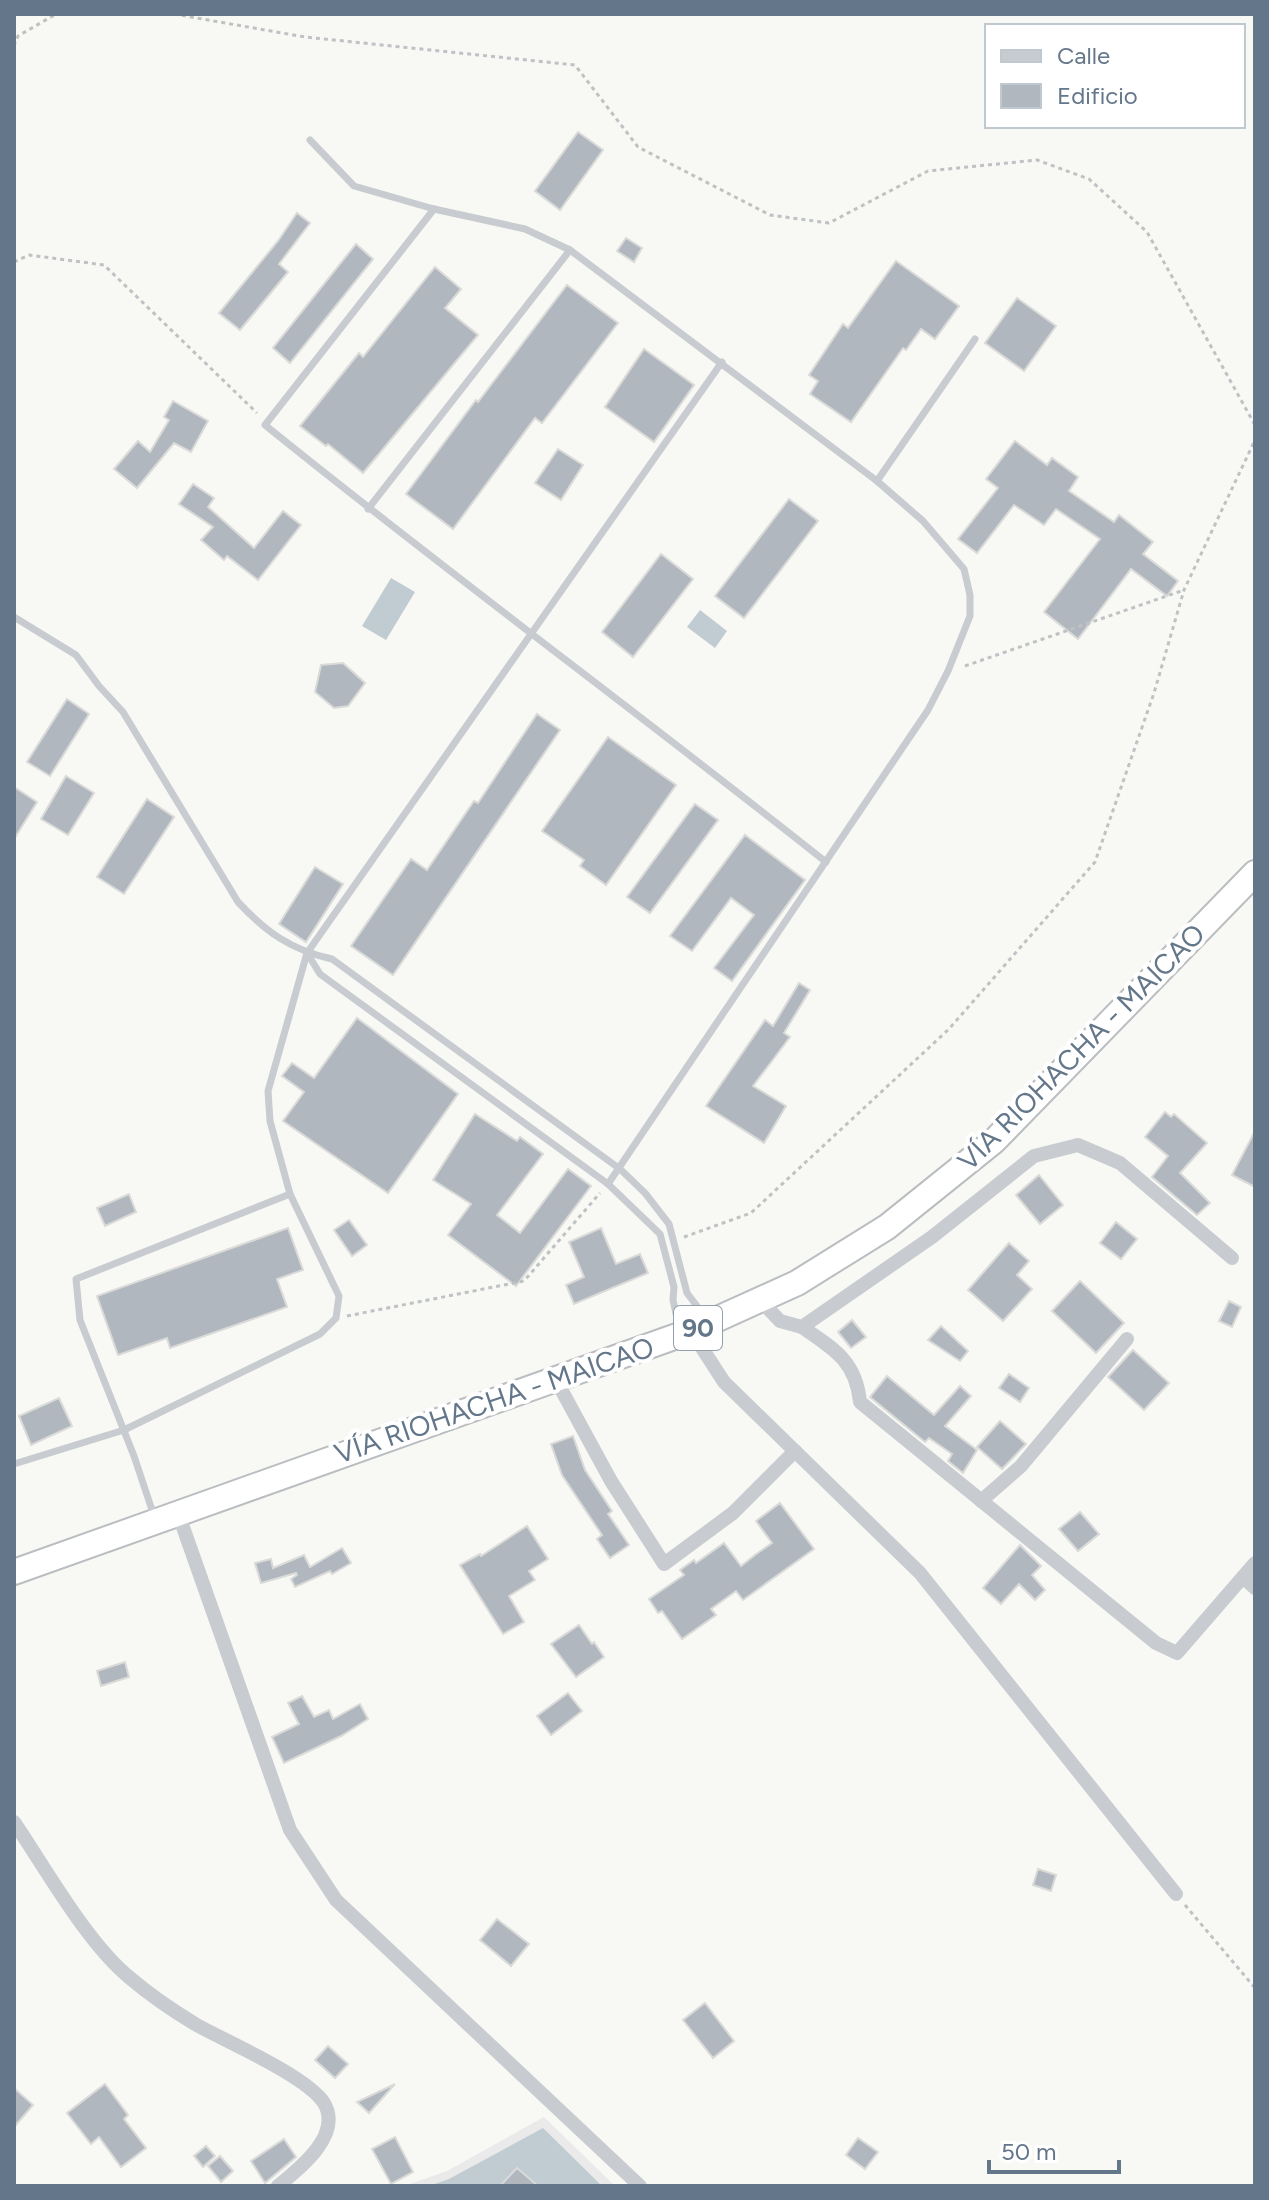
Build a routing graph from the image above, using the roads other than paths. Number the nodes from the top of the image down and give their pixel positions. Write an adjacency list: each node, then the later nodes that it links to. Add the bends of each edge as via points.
1 (310, 140): 2 (lane, via 354,186)
2 (434, 209): 3 (lane, via 525,229); 7 (lane, via 265,425)
3 (570, 250): 5 (lane); 7 (lane)
4 (975, 339): 6 (lane)
5 (722, 362): 6 (lane); 9 (lane)
6 (877, 481): 10 (lane, via 923,521 964,569 970,616 928,710)
7 (368, 509): 9 (lane)
8 (14, 617): 12 (lane, via 76,655 123,712 238,902 257,922)
9 (531, 634): 10 (lane); 12 (lane)
10 (826, 862): 13 (lane)
11 (1255, 873): 19 (highway, VÍA RIOHACHA - MAICAO / 90, via 994,1141 887,1227)
12 (307, 953): 13 (lane, via 332,959); 14 (lane, via 320,974); 15 (lane, via 268,1091 270,1121)
13 (620, 1169): 14 (lane); 17 (lane, via 669,1224)
14 (608, 1184): 18 (lane, via 660,1234)
15 (290, 1194): 24 (lane, via 339,1296 336,1318 320,1334); 24 (lane, via 76,1279 80,1320)
16 (1232, 1258): 20 (street, via 1120,1163 1078,1145 1034,1156 932,1237)
17 (687, 1293): 18 (lane); 21 (lane)
18 (673, 1300): 21 (lane)
19 (761, 1301): 20 (street, via 780,1321); 21 (highway, VÍA RIOHACHA - MAICAO / 90)
20 (802, 1327): 27 (street, via 835,1350 857,1379 860,1402)
21 (694, 1329): 23 (highway, VÍA RIOHACHA - MAICAO / 90); 25 (street, via 724,1382)
22 (1127, 1339): 27 (street, via 1021,1466)
23 (556, 1380): 25 (street, via 664,1564 733,1513); 28 (highway, VÍA RIOHACHA - MAICAO / 90)
24 (124, 1430): 26 (lane); 28 (lane)
25 (795, 1451): 34 (street, via 920,1573)
26 (14, 1464)
27 (981, 1501): 31 (street, via 1156,1643 1177,1653)
28 (167, 1517): 30 (highway, VÍA RIOHACHA - MAICAO / 90); 36 (street, via 290,1830 336,1900)
29 (1255, 1563): 31 (street)
30 (14, 1572)
31 (1243, 1577): 32 (street)
32 (1255, 1588)
33 (14, 1822): 35 (street, via 95,1942 126,1976 195,2024 308,2085 325,2105 327,2128 312,2158)
34 (1176, 1894)
35 (278, 2186)
36 (640, 2186)

